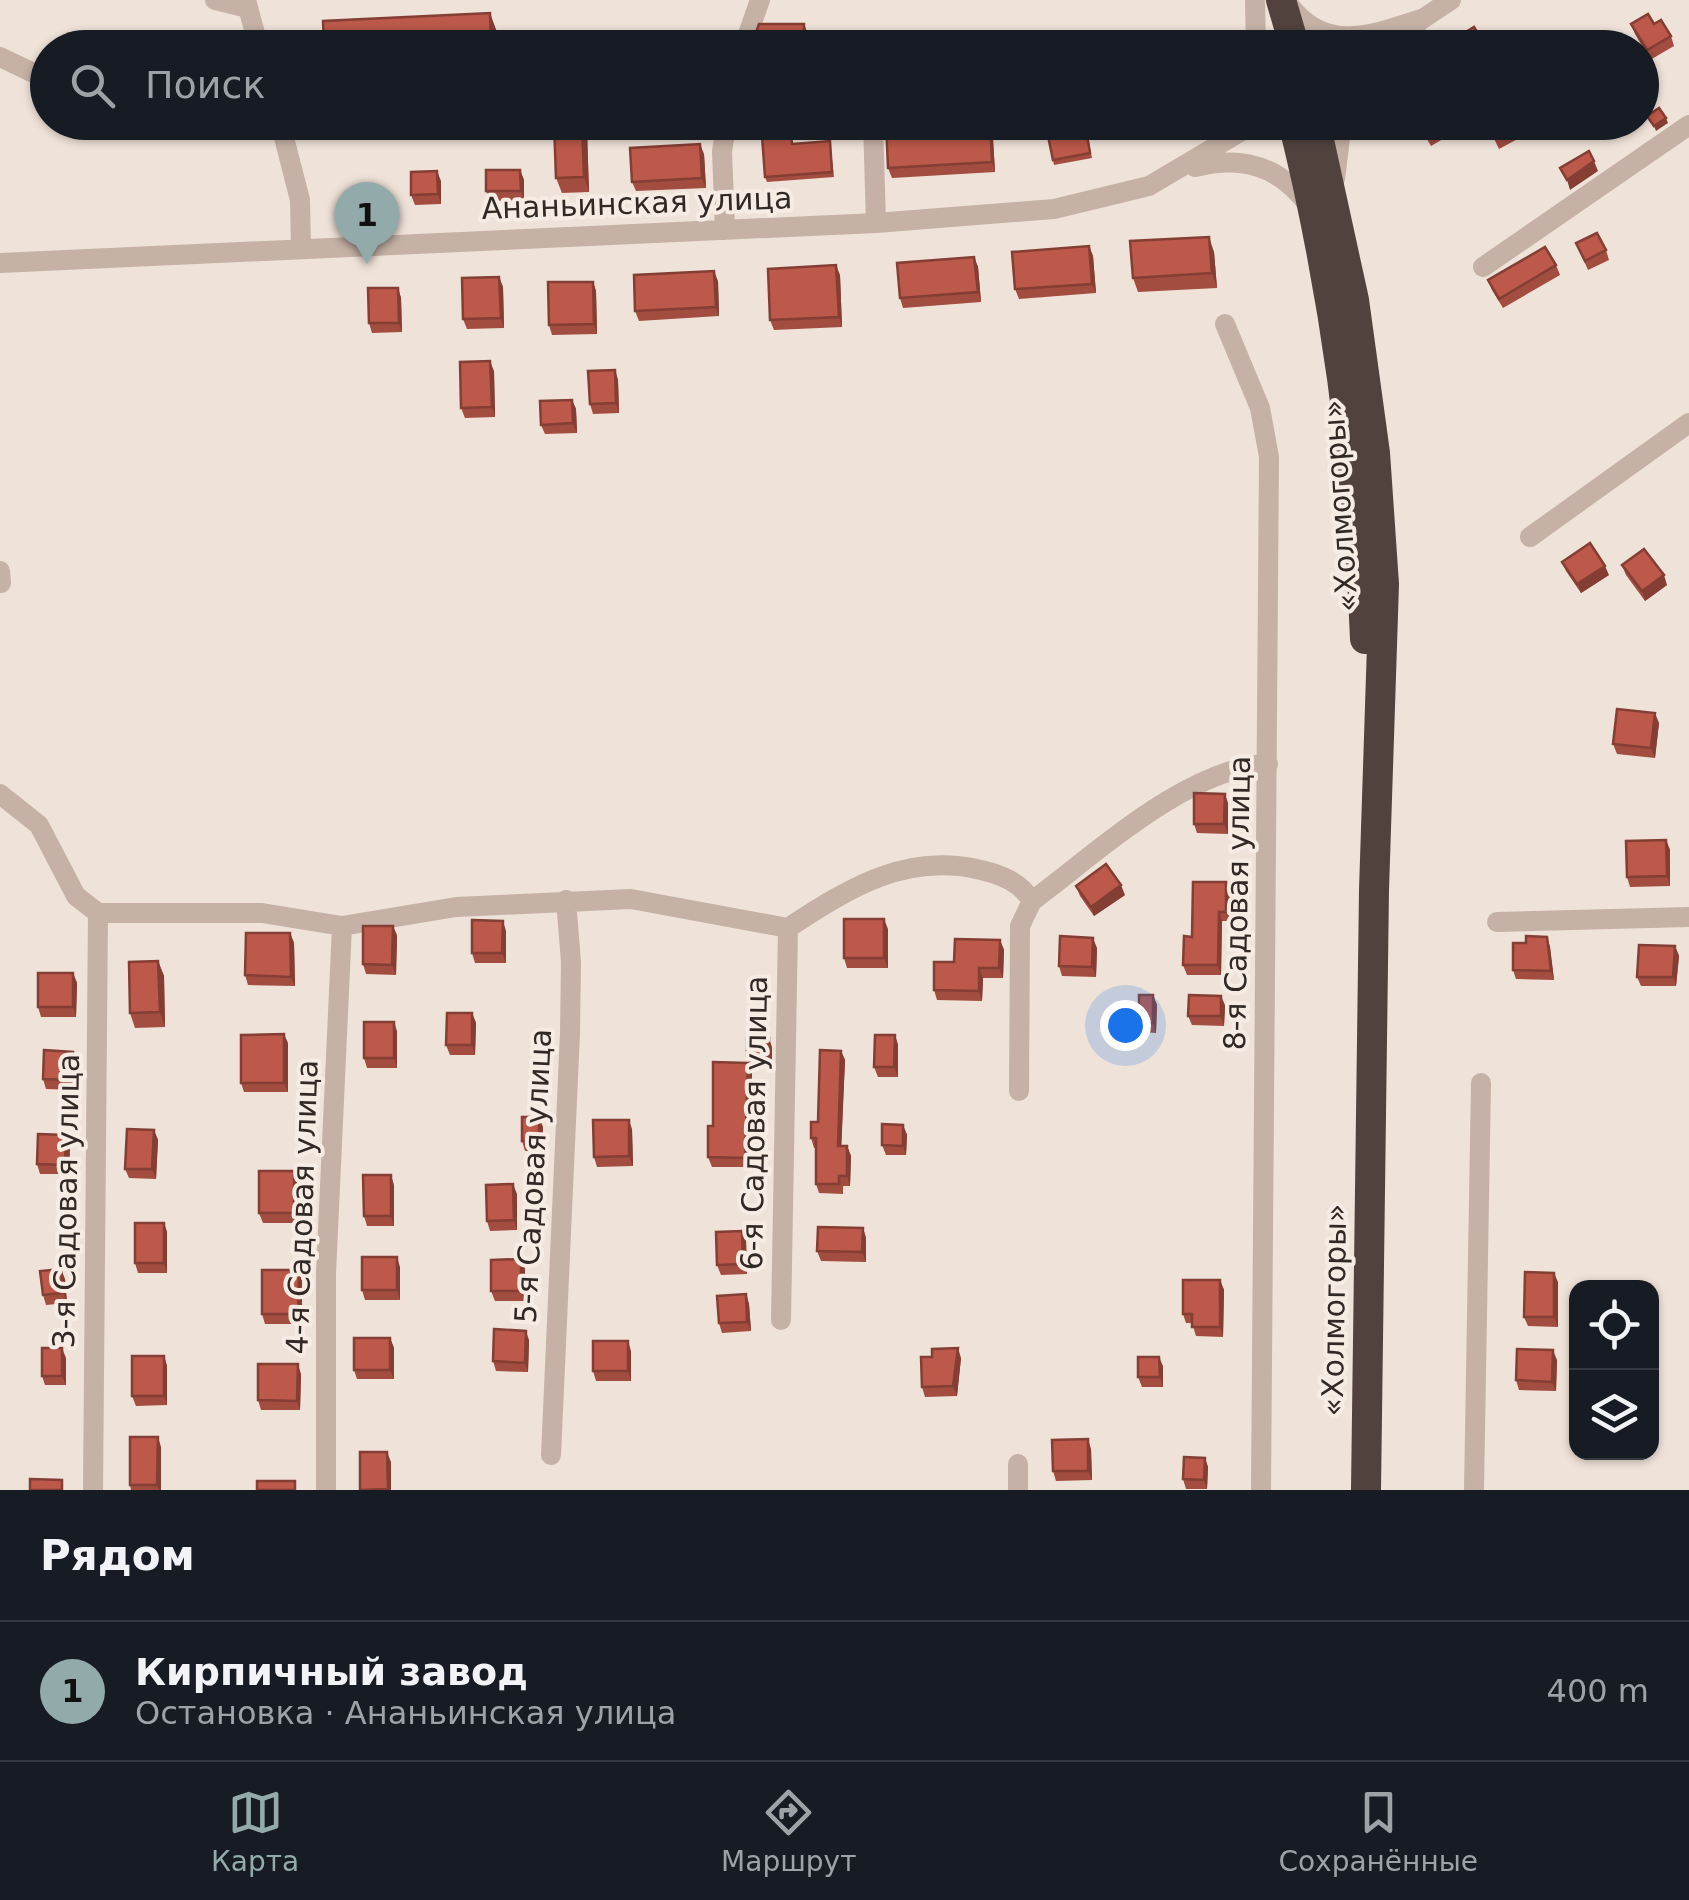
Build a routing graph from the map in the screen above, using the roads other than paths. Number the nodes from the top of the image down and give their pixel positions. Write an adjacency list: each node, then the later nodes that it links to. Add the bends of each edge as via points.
1 (215, 0): 6 (street)
2 (760, 0): 9 (street)
3 (1258, 0): 10 (street); 11 (highway)
4 (1284, 0): 12 (highway); 13 (street)
5 (1450, 0): 7 (street)
6 (247, 4): 8 (street)
7 (1424, 18): 14 (street); 15 (street); 16 (street)
8 (254, 30)
9 (749, 30)
10 (1257, 30)
11 (1267, 30)
12 (1291, 30)
13 (1316, 30)
14 (1387, 30)
15 (1405, 30)
16 (1411, 30)
17 (0, 57): 18 (street)
18 (30, 71)
19 (1689, 126): 34 (street)
20 (285, 140): 32 (street, via 300,200)
21 (724, 140): 31 (street)
22 (874, 140): 30 (street)
23 (1210, 140): 28 (street)
24 (1228, 140): 28 (street, Ананьинская улица)
25 (1300, 140): 29 (highway, «Холмогоры»)
26 (1318, 140): 29 (highway, «Холмогоры»)
27 (1339, 140): 29 (street)
28 (1178, 171): 29 (street, via 1228,160 1256,164); 30 (street, Ананьинская улица, via 1079,206)
29 (1326, 211): 58 (highway, «Холмогоры», via 1359,541 1374,890)
30 (876, 223): 31 (street, Ананьинская улица)
31 (724, 230): 32 (street, Ананьинская улица)
32 (301, 248): 33 (street, Ананьинская улица)
33 (0, 263)
34 (1483, 267)
35 (1225, 324): 40 (street, 8-я Садовая улица, via 1260,408 1269,457)
36 (1689, 422): 37 (street)
37 (1530, 537)
38 (0, 571): 39 (street)
39 (1, 582)
40 (1268, 764): 43 (street, via 1222,770 1192,785); 57 (street, 8-я Садовая улица)
41 (0, 794): 44 (street, via 40,825 76,896)
42 (566, 900): 47 (street, via 417,912); 48 (street, via 631,899); 52 (street, 5-я Садовая улица, via 572,962)
43 (1032, 901): 48 (street, via 1024,888 985,871 919,864 872,878); 50 (street, via 1020,926)
44 (98, 913): 47 (street, via 262,913); 54 (street, 3-я Садовая улица)
45 (1689, 917): 46 (street)
46 (1497, 922)
47 (342, 926): 55 (street, 4-я Садовая улица, via 326,1274)
48 (788, 928): 51 (street, 6-я Садовая улица)
49 (1482, 1083): 59 (street)
50 (1019, 1091)
51 (781, 1320)
52 (551, 1455)
53 (1018, 1464): 56 (street)
54 (93, 1490)
55 (326, 1490)
56 (1018, 1490)
57 (1261, 1490)
58 (1366, 1490)
59 (1474, 1490)

